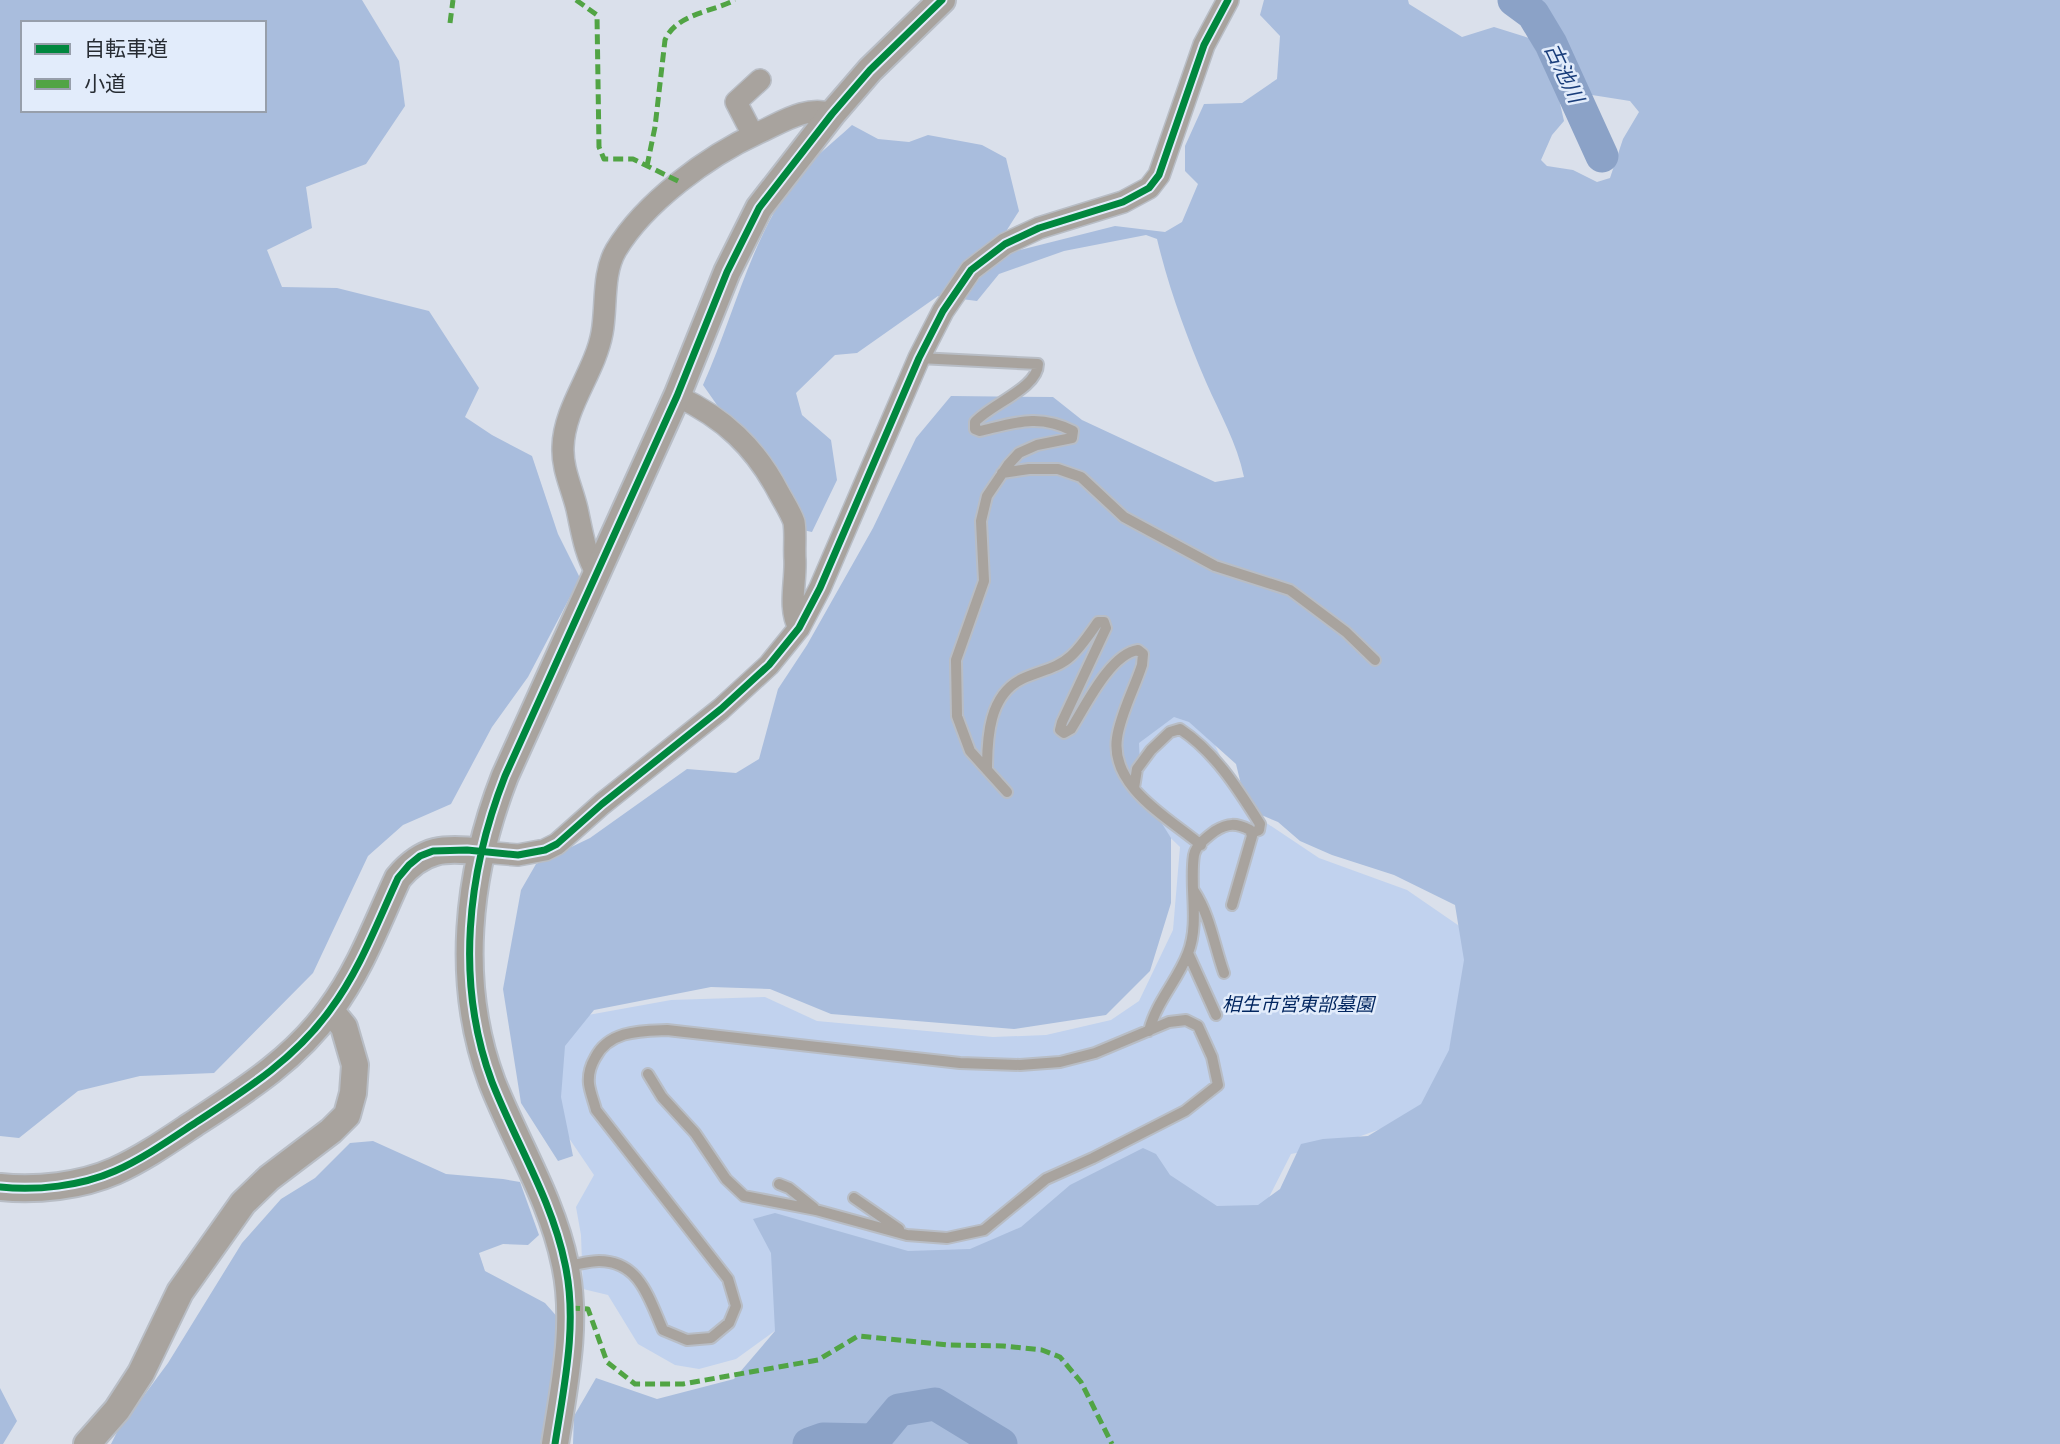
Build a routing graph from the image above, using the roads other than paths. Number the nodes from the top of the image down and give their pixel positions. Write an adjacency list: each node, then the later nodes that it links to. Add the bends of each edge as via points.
1 (942, 0): 4 (street, via 870,69)
2 (1228, 0): 6 (street, via 1204,45 1159,174 1149,188 1123,202 1005,244 971,270)
3 (760, 80): 5 (street, via 736,103)
4 (832, 114): 5 (street, via 805,111); 7 (street, via 759,208 727,272)
5 (753, 135): 9 (street, via 721,152 649,207 615,252 606,282 602,334 566,427 563,448 588,560)
6 (919, 358): 8 (lane, via 1038,364 1030,383 985,412 975,422 975,429 1037,419 1073,430 1072,438 1019,453); 10 (street)
7 (677, 396): 9 (street); 10 (street, via 733,430 765,466 793,521 793,608)
8 (1002, 473): 11 (lane, via 1058,469 1081,477 1124,517 1215,566 1290,590); 12 (lane, via 988,496 981,521 984,581 956,660 957,716 970,751)
9 (597, 574): 17 (street, via 506,776)
10 (799, 628): 17 (street, via 769,665 721,709 557,844 518,855)
11 (1375, 660)
12 (988, 770): 13 (lane, via 992,723 997,702 1007,689 1071,656 1098,622 1104,622 1106,628 1060,730 1071,729 1117,661 1138,650 1143,654 1142,665 1117,736 1120,766); 14 (lane)
13 (1134, 788): 15 (lane, via 1137,769 1151,750 1180,729 1195,739 1235,784 1260,824 1259,830); 16 (lane)
14 (1007, 792)
15 (1251, 833): 16 (lane, via 1227,824); 19 (lane)
16 (1201, 845): 18 (lane, via 1195,853)
17 (482, 852): 22 (street, via 433,851 409,865); 33 (street, via 470,922 478,1035 492,1081 549,1209)
18 (1194, 891): 20 (lane); 21 (lane, via 1205,907)
19 (1232, 905)
20 (1188, 953): 23 (lane); 26 (lane)
21 (1224, 973)
22 (330, 1010): 29 (street, via 301,1046 266,1076 114,1171 46,1187); 34 (street, via 344,1027 355,1065 347,1115 243,1203 180,1292 141,1373)
23 (1216, 1016)
24 (686, 1018): 25 (lane)
25 (683, 1031): 26 (lane, via 960,1063 1020,1065 1095,1053); 33 (lane, via 618,1036 599,1050 588,1082 596,1110 728,1279 736,1306 729,1323 711,1338 687,1340 663,1329 645,1288 627,1267 601,1261)
26 (1149, 1031): 32 (lane, via 1185,1020 1198,1026 1218,1085 1185,1111 1046,1178 984,1230 947,1238)
27 (648, 1074): 31 (lane, via 744,1196)
28 (779, 1184): 31 (lane)
29 (0, 1187)
30 (854, 1198): 32 (lane)
31 (816, 1210): 32 (lane)
32 (907, 1235)
33 (566, 1266): 35 (street, via 569,1341)
34 (87, 1444)
35 (555, 1444)

